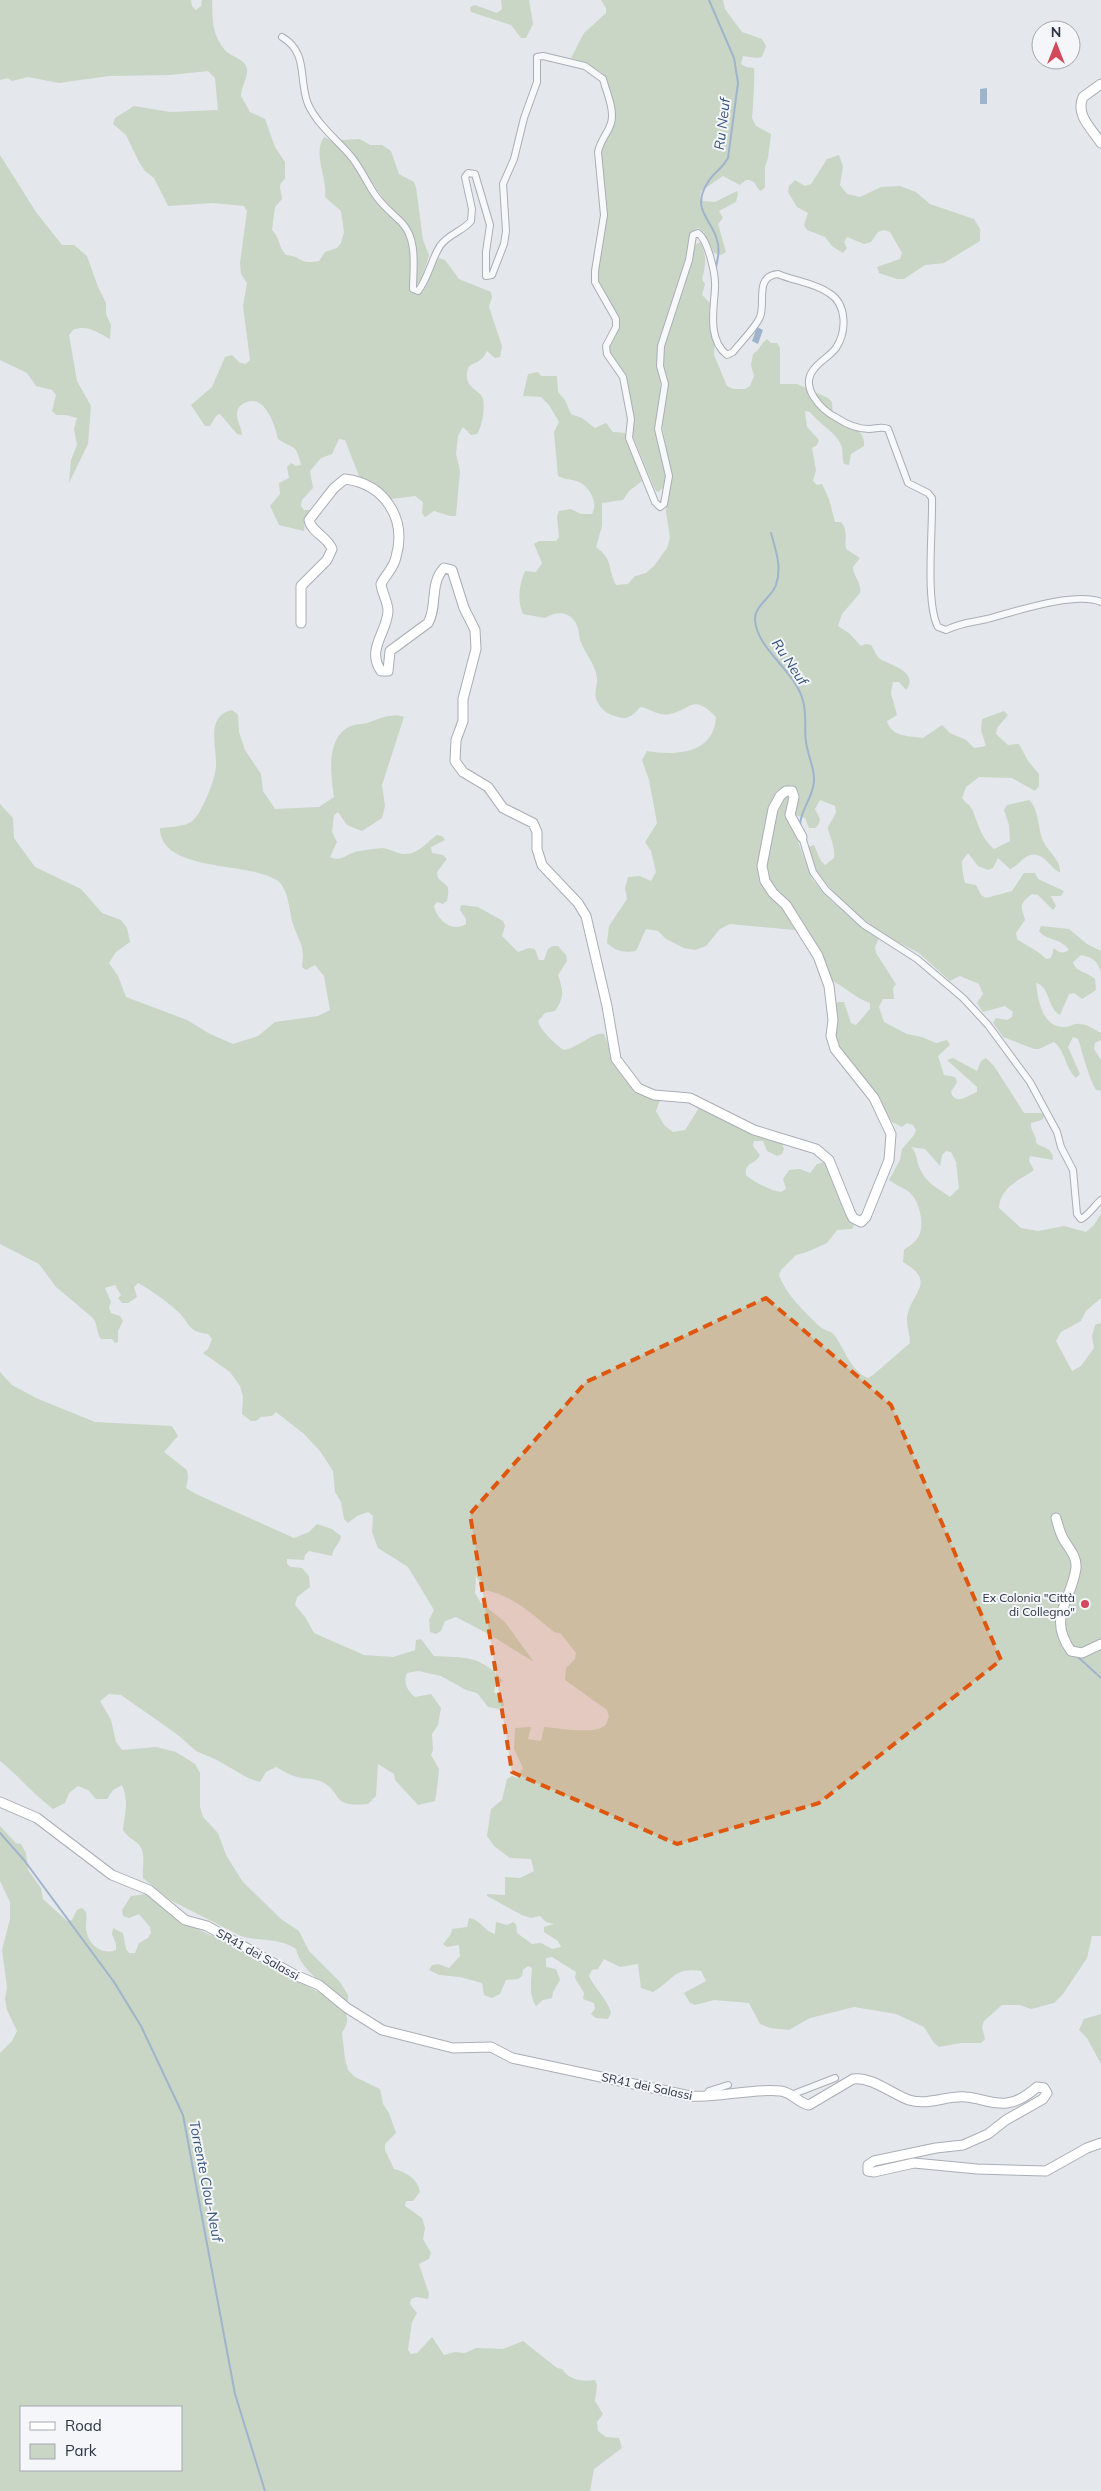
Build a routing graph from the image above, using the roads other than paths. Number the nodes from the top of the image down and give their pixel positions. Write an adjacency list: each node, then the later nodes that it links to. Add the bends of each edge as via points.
1 (282, 37): 4 (street, via 300,56 305,93 317,117 351,156 376,196 409,232 415,268 413,289 418,292 446,238 471,221 472,209 465,177 468,173 475,174 488,215 486,276 492,275 506,231 503,184 514,159 537,82 537,57 585,66 602,79 612,116 598,152 604,215 595,282 616,319 616,327 606,346 607,354 623,377 631,419 629,438 655,502 660,507 664,504 669,476 658,429 665,384 660,366 661,346 689,260 691,240 693,234 698,233 708,252 715,281 713,326 720,347 727,355 733,352 760,317 762,290 772,275 778,274 821,289 830,293 838,303 843,312 842,328 834,350 811,373 812,394 828,413 845,422 869,429 888,429 908,483 932,498 932,592 938,627 946,630 964,622 1039,605 1078,600)
2 (1101, 84): 3 (street, via 1083,97 1080,107)
3 (1101, 143)
4 (1101, 602)
5 (301, 623): 6 (street, via 301,586 332,549 309,520 345,479 371,486 394,509 398,531 396,557 382,584 388,607 386,623 376,645 376,664 381,671 388,671 390,651 428,623 432,616 436,579 444,568 452,570 474,630 476,649 463,699 463,721 456,740 455,761 463,772 488,787 503,808 533,823 542,865 586,916 616,1059 638,1088 654,1095 690,1098 754,1130 816,1149 829,1160 850,1212 861,1222 887,1166 891,1134 874,1098 835,1049 829,986 818,956 786,905 773,894 765,881 762,866 773,809 786,791 792,791 790,815)
6 (802, 837): 7 (street, via 813,872 826,890 864,925 917,959 963,998 988,1025 1030,1082 1057,1132 1060,1147 1072,1170 1077,1214 1081,1219)
7 (1101, 1200)
8 (1056, 1518): 9 (street, via 1076,1566 1060,1630 1071,1652 1082,1653)
9 (1101, 1644)
10 (0, 1802): 14 (street, SR41 dei Salassi, via 37,1818 112,1875 149,1890 185,1920 207,1926 319,1985 382,2030 453,2048 491,2047 512,2058 672,2093)
11 (836, 2078): 13 (street)
12 (728, 2086): 14 (street, via 710,2091)
13 (791, 2094): 14 (street, SR41 dei Salassi, via 765,2090); 15 (street, SR41 dei Salassi, via 809,2105 858,2078 912,2101 931,2102 964,2096 1008,2103 1026,2096 1037,2087 1044,2088 1047,2093 1043,2099 988,2134 963,2145 874,2162 868,2165 868,2171 874,2172 914,2163 1046,2171)
14 (705, 2097)
15 (1101, 2143)

